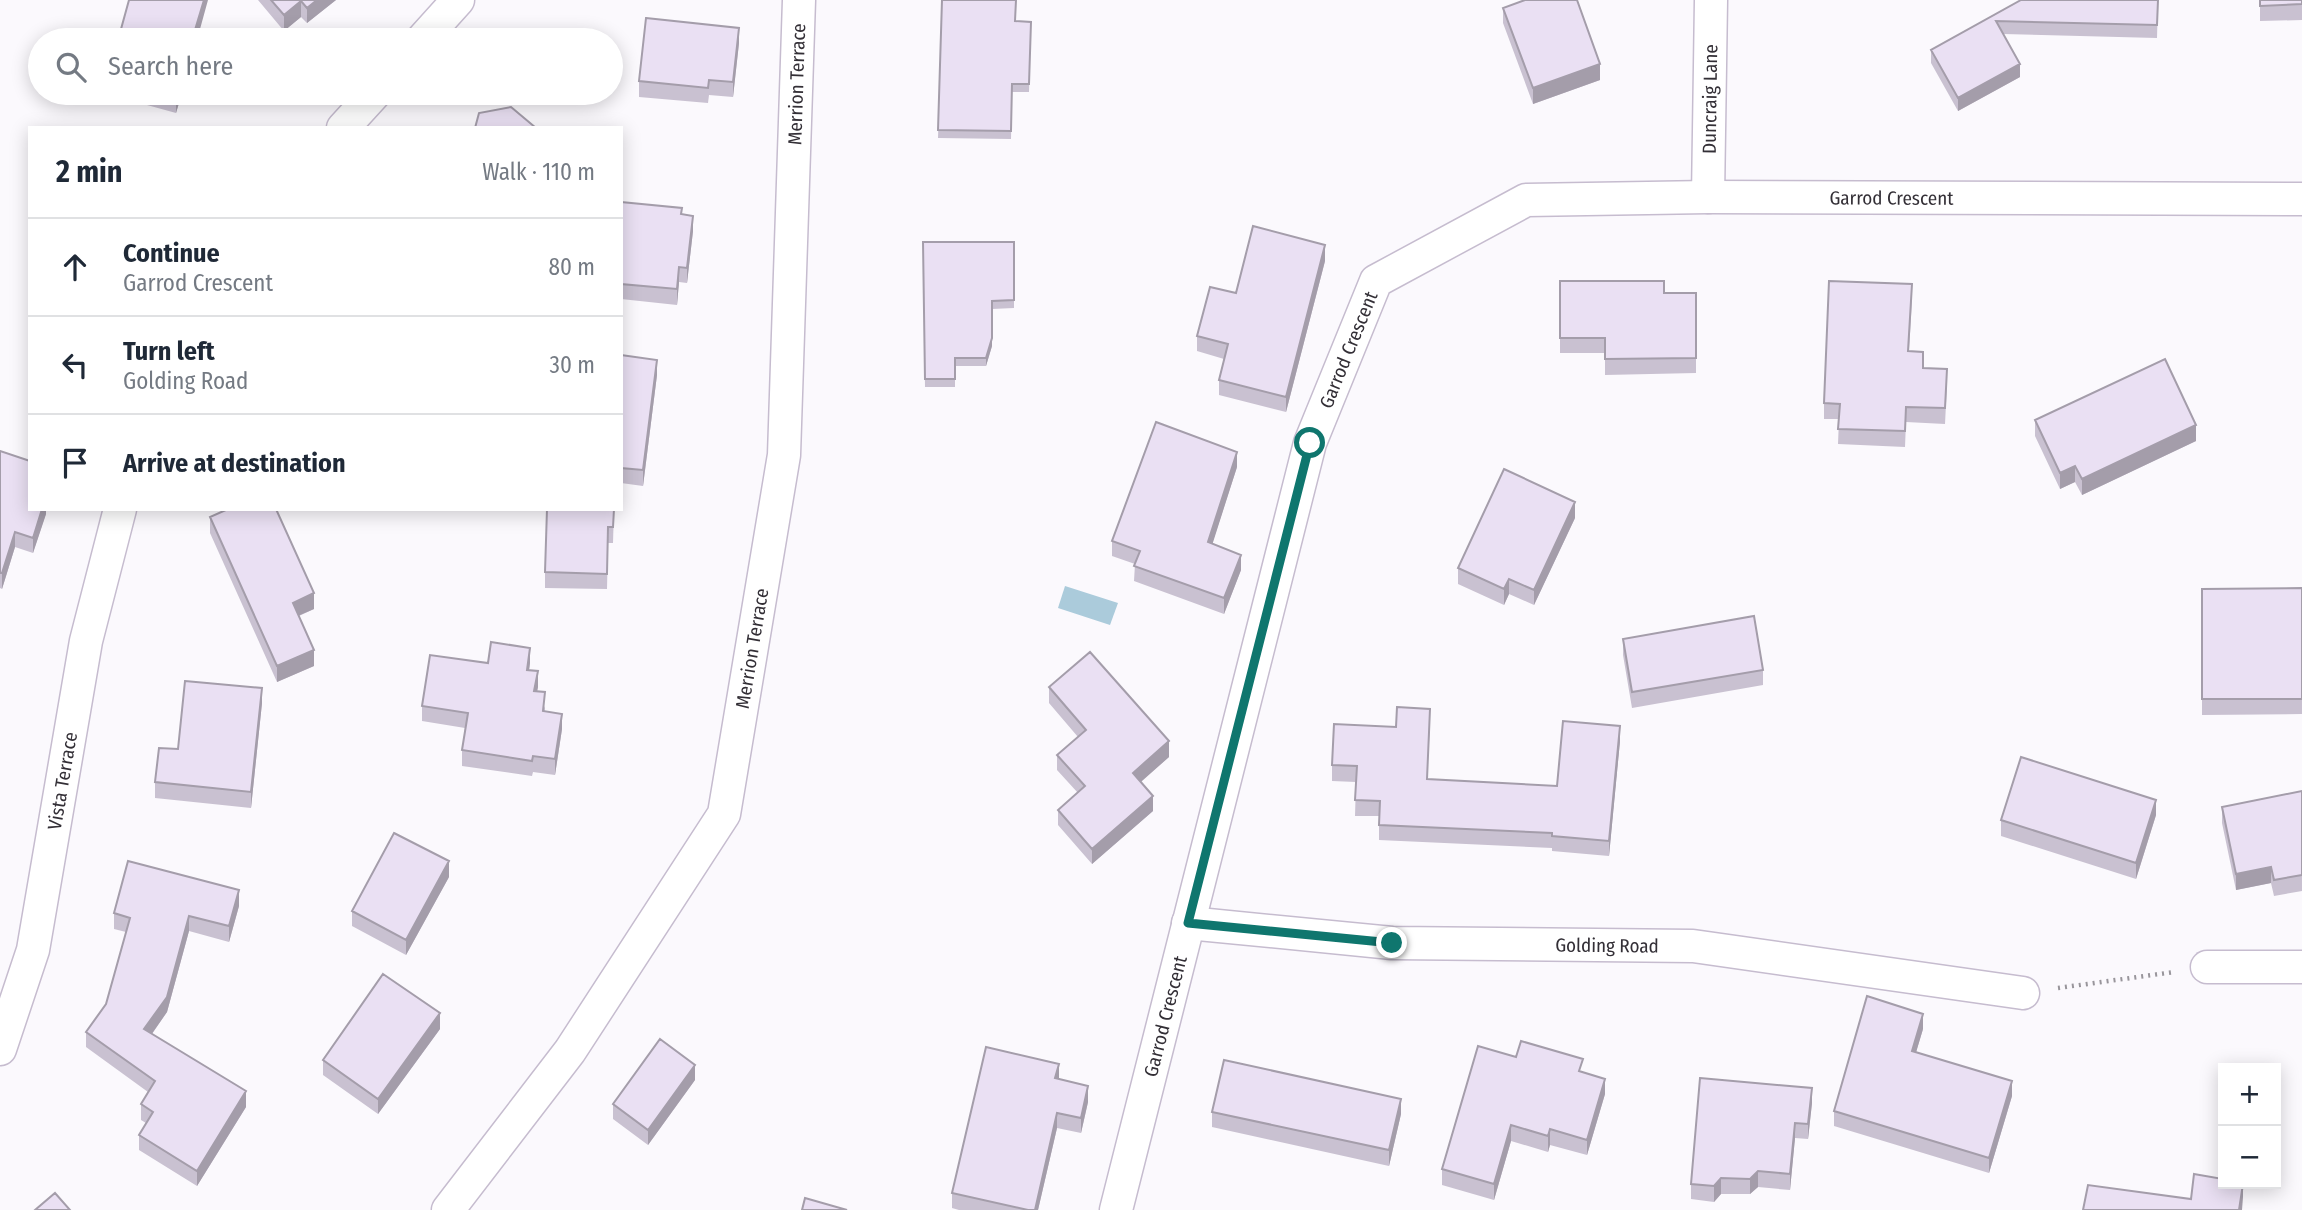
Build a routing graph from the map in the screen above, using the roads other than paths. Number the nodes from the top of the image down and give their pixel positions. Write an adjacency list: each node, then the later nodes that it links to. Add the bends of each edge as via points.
1 (458, 0): 4 (street)
2 (799, 0): 15 (street, Merrion Terrace, via 784,454 724,814 570,1051)
3 (1711, 0): 7 (street, Duncraig Lane)
4 (433, 28)
5 (364, 105): 6 (street)
6 (345, 126)
7 (1709, 197): 8 (street, Garrod Crescent); 10 (street, Garrod Crescent, via 1526,200 1376,281 1310,443)
8 (2302, 200)
9 (119, 511): 14 (street, Vista Terrace, via 86,641 33,950)
10 (1188, 923): 13 (street, Golding Road, via 1392,943 1693,946); 16 (street, Garrod Crescent)
11 (2207, 967): 12 (street)
12 (2302, 967)
13 (2022, 993)
14 (0, 1049)
15 (448, 1210)
16 (1116, 1210)

